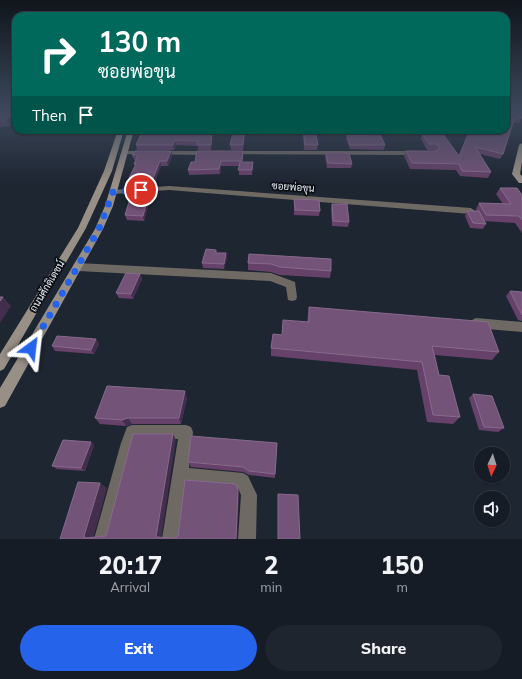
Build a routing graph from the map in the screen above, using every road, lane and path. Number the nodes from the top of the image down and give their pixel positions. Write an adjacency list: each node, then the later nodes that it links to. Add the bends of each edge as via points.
1 (120, 134): 14 (main road, ถนนศักดิเดชน์, via 108,171 82,228)
2 (130, 134): 4 (main road, ถนนศักดิเดชน์)
3 (522, 145): 6 (main road)
4 (124, 153): 5 (street); 8 (main road, ถนนศักดิเดชน์)
5 (425, 153)
6 (519, 174): 7 (main road)
7 (522, 181)
8 (113, 192): 9 (street, ซอยพ่อขุน, via 169,188); 10 (main road, ถนนศักดิเดชน์, via 99,229)
9 (471, 211)
10 (78, 267): 11 (street, via 271,277 291,285); 15 (main road, ถนนศักดิเดชน์)
11 (292, 297)
12 (468, 323): 13 (street)
13 (522, 327)
14 (0, 365)
15 (0, 401)
16 (179, 475): 17 (street, via 186,432 132,432); 18 (street); 19 (street, via 243,481 249,496)
17 (103, 539)
18 (171, 539)
19 (247, 539)

